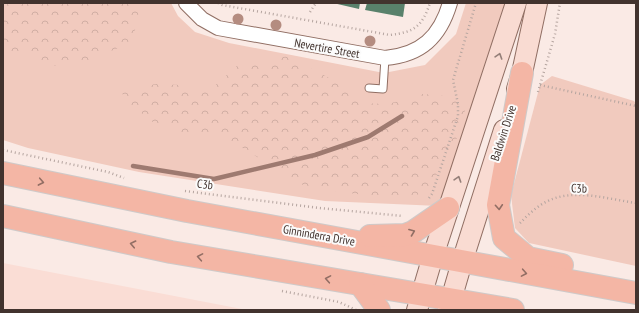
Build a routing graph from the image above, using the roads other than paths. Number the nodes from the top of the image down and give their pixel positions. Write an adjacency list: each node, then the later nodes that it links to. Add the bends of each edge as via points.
1 (186, 3): 5 (street, Nevertire Street, via 202,19 218,28)
2 (450, 3): 5 (street, Nevertire Street, via 444,21 424,45 406,54)
3 (516, 3): 9 (main road, one-way to 3)
4 (537, 3): 6 (main road, Baldwin Drive)
5 (385, 58): 7 (lane, via 383,89)
6 (522, 73): 13 (main road, Baldwin Drive); 14 (main road, one-way to 14, via 498,205 504,238 528,258)
7 (369, 88)
8 (3, 173): 11 (main road, Ginninderra Drive, one-way to 11, via 187,212)
9 (448, 208): 11 (main road, one-way to 9, via 405,235 420,229); 12 (main road)
10 (3, 216): 15 (main road, one-way to 10, via 171,252)
11 (331, 237): 12 (main road, Ginninderra Drive)
12 (433, 256): 13 (main road, Ginninderra Drive); 17 (main road)
13 (462, 262): 16 (main road, Ginninderra Drive, one-way to 16); 18 (main road, Baldwin Drive)
14 (636, 279)
15 (360, 284): 17 (main road); 19 (main road)
16 (636, 293)
17 (419, 302): 18 (main road)
18 (450, 305): 20 (main road)
19 (379, 310)
20 (513, 310)

